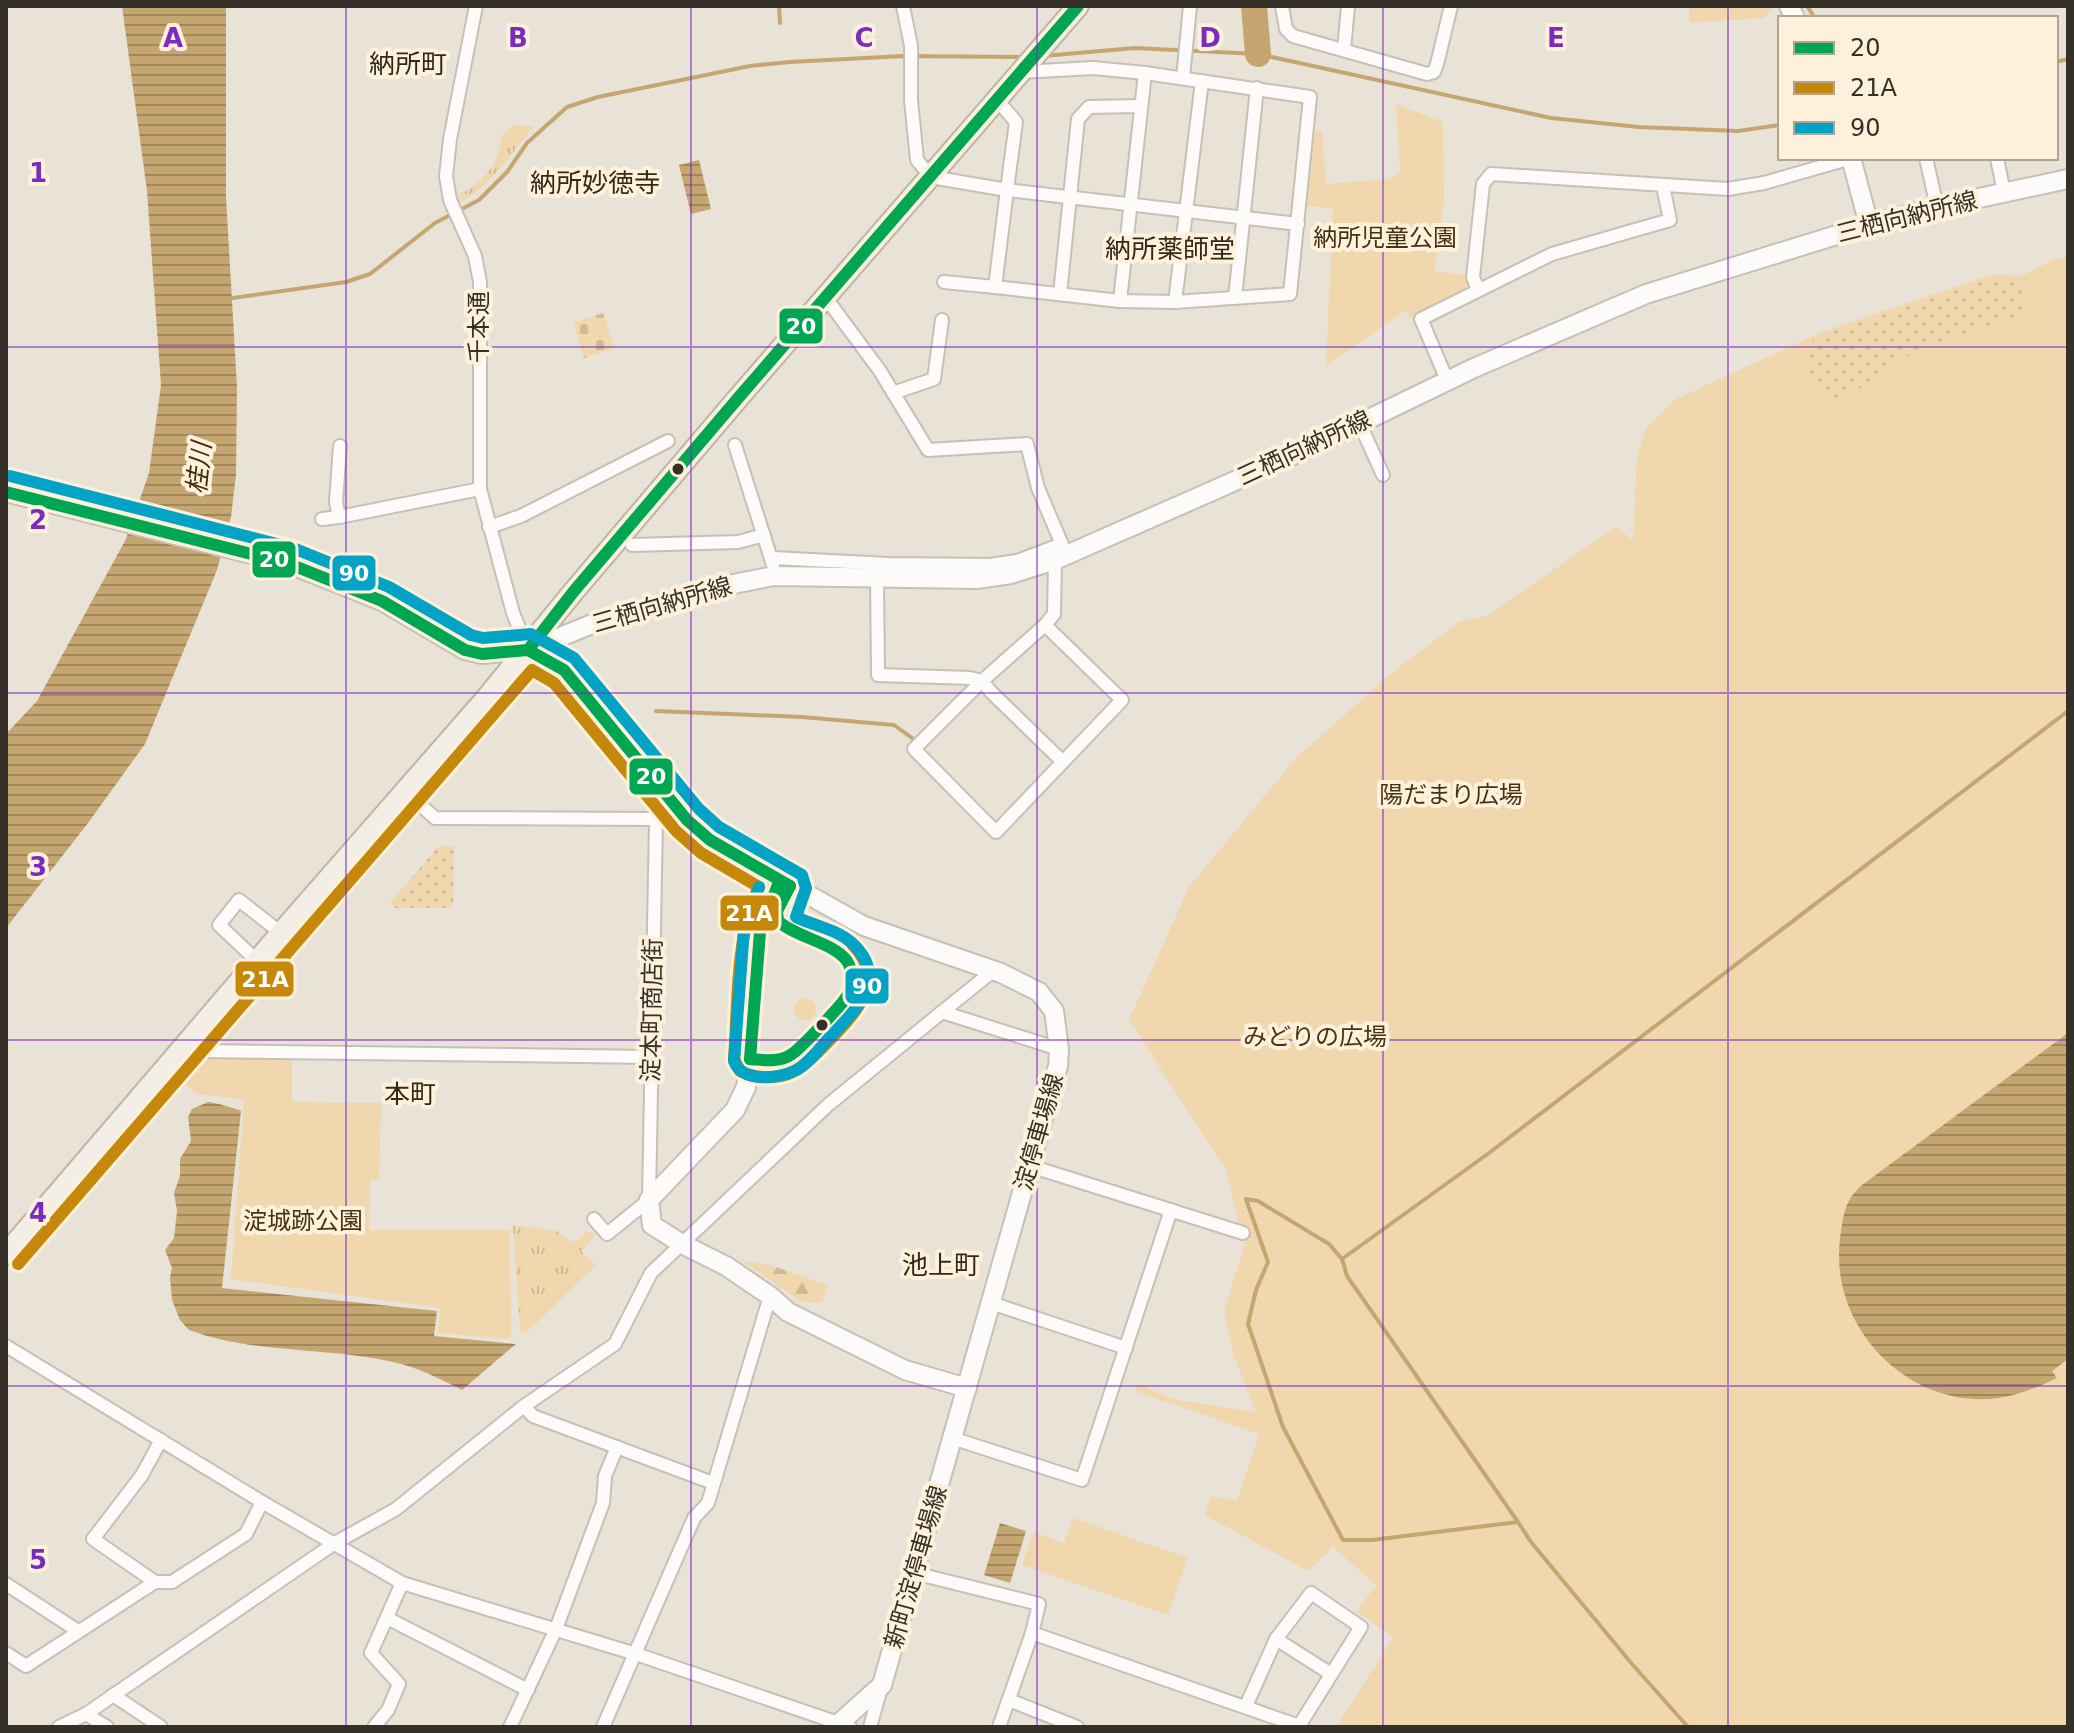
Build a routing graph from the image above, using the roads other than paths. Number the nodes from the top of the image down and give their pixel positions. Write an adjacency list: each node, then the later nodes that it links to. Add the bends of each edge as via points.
1 (476, 6): 48 (street, 千本通, via 446,176 480,282)
2 (903, 6): 20 (street, via 911,46 914,148)
3 (1078, 6): 9 (main road)
4 (1190, 6): 11 (street)
5 (1282, 6): 8 (street, via 1286,29 1293,36)
6 (1348, 6): 8 (street)
7 (1451, 6): 8 (street, via 1434,72)
8 (1344, 50)
9 (1029, 62): 10 (street); 14 (main road)
10 (1145, 73): 11 (street); 15 (street)
11 (1183, 74): 12 (street)
12 (1202, 81): 13 (street); 28 (street)
13 (1257, 88): 29 (street); 30 (street, via 1310,97)
14 (998, 101): 20 (main road); 23 (street, via 1016,122)
15 (1141, 106): 25 (street, via 1089,107 1078,119); 26 (street)
16 (1844, 160): 22 (street, via 1728,189)
17 (1852, 160): 31 (main road)
18 (1926, 160): 27 (street)
19 (1997, 160): 24 (street)
20 (931, 177): 23 (street); 36 (main road)
21 (2068, 179): 24 (main road, 三栖向納所線)
22 (1663, 186): 34 (street, via 1670,220 1552,254); 34 (street, via 1491,174 1483,184 1473,277)
23 (1007, 190): 25 (street); 33 (street)
24 (2004, 193): 27 (main road, 三栖向納所線)
25 (1069, 198): 26 (street); 35 (street)
26 (1131, 206): 28 (street); 38 (street)
27 (1937, 207): 31 (main road, 三栖向納所線)
28 (1186, 212): 29 (street); 39 (street)
29 (1244, 218): 30 (street); 37 (street)
30 (1298, 224): 37 (street, via 1290,294)
31 (1869, 225): 41 (main road, 三栖向納所線, via 1646,294)
32 (944, 282): 33 (street)
33 (995, 287): 35 (street)
34 (1478, 290): 41 (street, via 1421,319)
35 (1060, 294): 38 (street)
36 (826, 298): 42 (street); 59 (main road)
37 (1235, 298): 39 (street)
38 (1120, 301): 39 (street)
39 (1175, 302)
40 (942, 320): 42 (street, via 934,379)
41 (1447, 380): 43 (main road, 三栖向納所線)
42 (893, 393): 55 (street, via 928,450 1027,444)
43 (1359, 422): 47 (street); 55 (main road, 三栖向納所線)
44 (668, 441): 52 (street)
45 (735, 445): 53 (street)
46 (340, 446): 50 (street)
47 (1383, 475)
48 (480, 489): 50 (street); 52 (street, 千本通)
49 (6, 492): 59 (main road, 三栖向納所線, via 287,563 390,605 465,650)
50 (339, 517): 51 (street)
51 (322, 519)
52 (489, 527): 59 (street, 千本通)
53 (764, 535): 54 (street, via 738,542); 56 (street)
54 (632, 545)
55 (1061, 553): 56 (street, via 979,566); 57 (main road, 三栖向納所線, via 1011,574 976,579); 58 (street, via 1054,614)
56 (773, 567): 57 (main road, 三栖向納所線); 59 (main road, 三栖向納所線, via 597,622)
57 (877, 578): 60 (street, via 878,675)
58 (1045, 625): 60 (street); 61 (street, via 1122,700)
59 (528, 650): 62 (main road); 63 (main road, 淀停車場線, via 564,670)
60 (982, 681): 61 (street); 61 (street, via 914,749 996,832)
61 (1063, 762)
62 (406, 792): 64 (street, via 435,818); 66 (main road)
63 (673, 805): 64 (street); 65 (main road, 淀停車場線, via 710,840)
64 (656, 819): 72 (street, 淀本町商店街)
65 (780, 881): 68 (main road, 淀停車場線, via 864,926); 73 (street, via 760,932)
66 (281, 933): 67 (main road); 67 (street, via 239,900 219,925)
67 (257, 961): 70 (main road)
68 (993, 971): 69 (street); 71 (main road, 淀停車場線, via 1049,1002)
69 (942, 1012): 71 (street); 79 (street, via 828,1105)
70 (187, 1045): 72 (street, via 200,1051); 80 (main road)
71 (1059, 1049): 74 (main road, 淀停車場線)
72 (651, 1057): 75 (street, 淀本町商店街)
73 (750, 1059): 75 (main road, via 746,1087 735,1110)
74 (1030, 1166): 76 (street); 82 (main road, 淀停車場線)
75 (649, 1200): 77 (street, via 607,1234); 79 (main road, via 652,1225)
76 (1171, 1210): 78 (street); 84 (street)
77 (594, 1219)
78 (1243, 1233)
79 (682, 1244): 81 (main road); 86 (street, via 651,1273 615,1344)
80 (6, 1254)
81 (770, 1296): 85 (main road, via 788,1312 905,1370); 90 (street)
82 (991, 1303): 84 (street); 85 (main road, 淀停車場線)
83 (6, 1346): 88 (street)
84 (1126, 1348): 87 (street, via 1082,1480)
85 (967, 1388): 87 (main road, 新町淀停車場線)
86 (524, 1406): 89 (street, via 533,1416); 92 (street, via 396,1509)
87 (952, 1438): 93 (main road, 新町淀停車場線)
88 (161, 1440): 91 (street); 94 (street, via 142,1475 93,1539)
89 (617, 1447): 90 (street); 98 (street, via 605,1476 603,1503)
90 (713, 1483): 103 (street)
91 (262, 1502): 92 (street); 94 (street, via 246,1534 172,1582)
92 (335, 1543): 95 (street); 107 (street)
93 (914, 1573): 100 (street, via 1039,1604); 105 (main road, 新町淀停車場線)
94 (155, 1582): 99 (street)
95 (402, 1583): 97 (street); 98 (street)
96 (6, 1584): 99 (street)
97 (387, 1618): 106 (street); 117 (street, via 371,1653 399,1684)
98 (556, 1629): 103 (street); 106 (street)
99 (78, 1631): 102 (street, via 26,1666)
100 (1032, 1633): 108 (street); 109 (street)
101 (1276, 1639): 104 (street); 104 (street, via 1311,1593 1361,1627); 109 (street)
102 (6, 1653)
103 (636, 1654): 112 (street); 119 (street)
104 (1331, 1674): 113 (street)
105 (882, 1685): 112 (main road); 120 (street)
106 (528, 1690): 118 (street)
107 (113, 1695): 110 (street); 116 (street)
108 (1009, 1700): 121 (street); 122 (street)
109 (1246, 1706): 111 (street)
110 (86, 1714): 114 (street); 115 (street)
111 (1268, 1714): 113 (street); 123 (street)
112 (841, 1726)
113 (1300, 1726)
114 (59, 1727)
115 (107, 1727)
116 (161, 1727)
117 (374, 1727)
118 (510, 1727)
119 (603, 1727)
120 (870, 1727)
121 (999, 1727)
122 (1077, 1727)
123 (1262, 1727)

